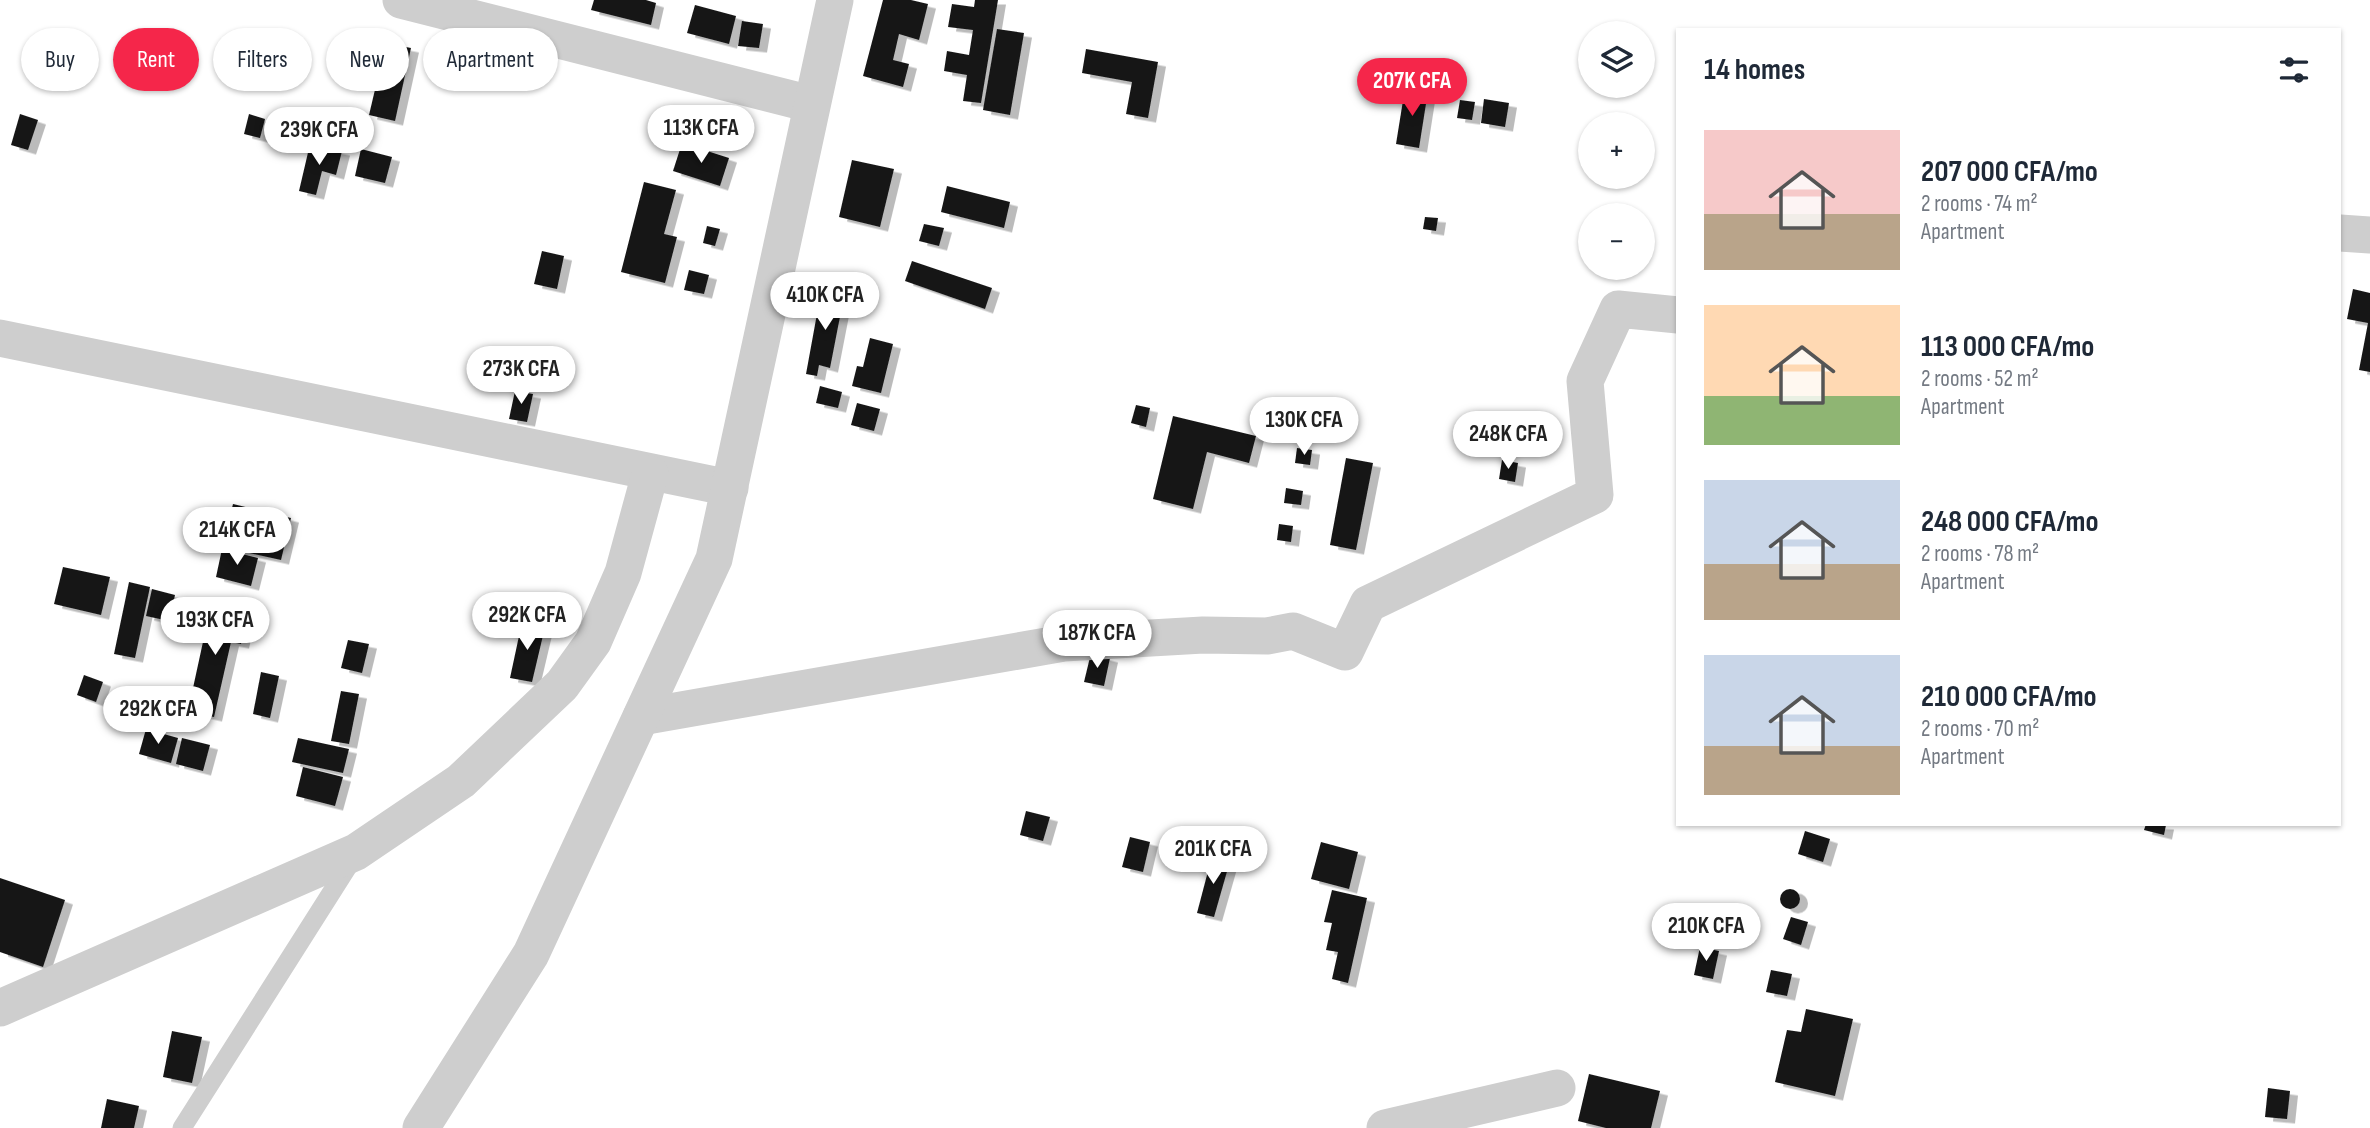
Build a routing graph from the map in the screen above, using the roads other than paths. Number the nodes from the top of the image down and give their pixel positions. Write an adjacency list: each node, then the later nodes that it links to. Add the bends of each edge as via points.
1 (401, 0): 3 (street)
2 (835, 0): 3 (street)
3 (811, 104): 9 (street)
4 (2341, 233): 5 (street)
5 (2370, 234)
6 (1676, 315): 10 (street, via 1618,309 1585,381 1595,495 1368,604 1345,652 1293,631 1267,636 1064,643)
7 (0, 338): 8 (street)
8 (650, 474): 9 (street); 11 (street, via 623,573 593,642 562,685 461,781)
9 (730, 488): 10 (street, via 714,559)
10 (641, 717): 15 (street, via 531,954)
11 (356, 852): 12 (street); 14 (lane)
12 (0, 1008)
13 (1557, 1088): 16 (street)
14 (182, 1128)
15 (421, 1128)
16 (1385, 1128)

